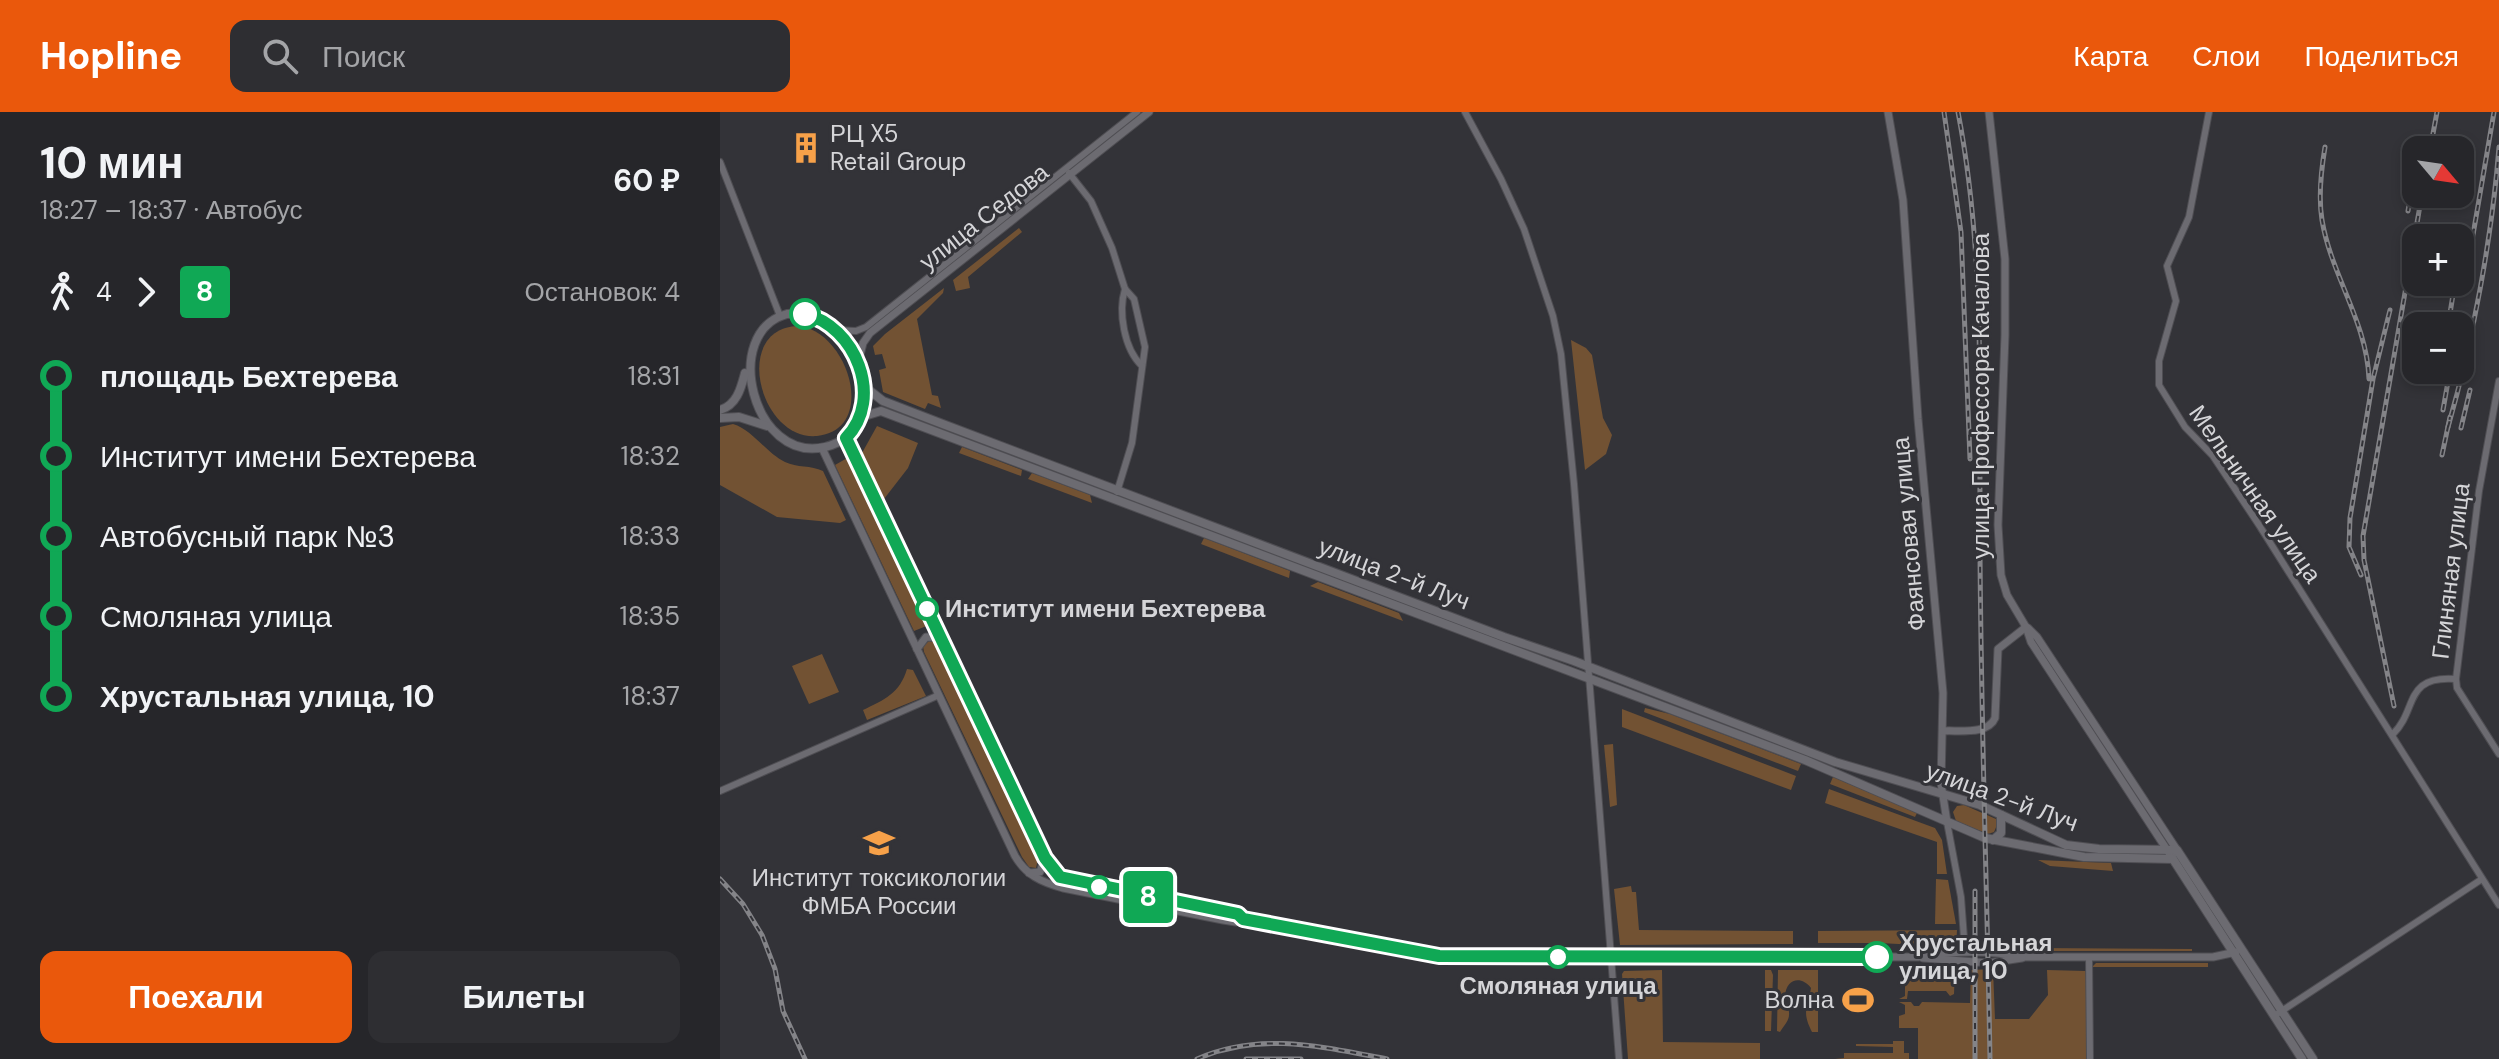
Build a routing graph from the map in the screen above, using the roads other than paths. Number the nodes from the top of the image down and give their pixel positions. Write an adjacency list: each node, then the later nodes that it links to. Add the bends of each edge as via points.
1 (1137, 112): 8 (street, улица Седова)
2 (1149, 112): 8 (street, улица Седова)
3 (1465, 112): 27 (street, via 1524,229 1557,336)
4 (1888, 112): 31 (street, Фаянсовая улица, via 1903,200)
5 (1989, 112): 24 (street, улица Профессора Качалова, via 2005,259 1999,556 2003,586)
6 (2209, 112): 32 (street, Мельничная улица, via 2189,217 2167,266 2176,301 2159,361 2159,385 2185,427 2213,456)
7 (720, 162): 10 (street)
8 (1068, 172): 9 (street, via 1091,201); 11 (street, улица Седова, via 866,327); 12 (street, улица Седова, via 870,333)
9 (1125, 289): 13 (street, via 1134,299 1145,347); 13 (street, via 1120,304 1130,348)
10 (780, 316): 11 (main road, via 805,314); 14 (main road, via 754,335)
11 (836, 330): 12 (main road)
12 (858, 363): 16 (main road)
13 (1142, 366): 23 (street, via 1132,443)
14 (746, 368): 17 (main road, via 735,400); 20 (main road, via 755,407)
15 (2499, 381): 28 (street, Глиняная улица, via 2479,491)
16 (865, 387): 18 (main road); 23 (main road, улица 2-й Луч, via 883,401)
17 (720, 410)
18 (861, 417): 21 (main road); 23 (main road, улица 2-й Луч, via 881,411)
19 (720, 418): 20 (main road, via 739,417)
20 (767, 426): 22 (main road, via 787,443)
21 (846, 438): 22 (main road); 25 (street)
22 (822, 448): 26 (street)
23 (1116, 494): 27 (main road, улица 2-й Луч); 29 (main road, улица 2-й Луч)
24 (2026, 627): 31 (street, via 1998,649 1992,725); 39 (street, улица Профессора Качалова); 40 (street, улица Профессора Качалова)
25 (941, 638): 26 (street, via 926,637); 41 (street)
26 (917, 649): 30 (street)
27 (1588, 667): 29 (street); 35 (main road, улица 2-й Луч, via 1835,762)
28 (2456, 679): 32 (street, via 2419,687); 33 (street, Глиняная улица)
29 (1589, 680): 37 (main road, улица 2-й Луч, via 1832,771); 49 (street)
30 (939, 695): 34 (street); 43 (street)
31 (1943, 731): 35 (street, Фаянсовая улица)
32 (2393, 734): 44 (street, Мельничная улица)
33 (2499, 754)
34 (720, 791)
35 (1942, 794): 36 (main road, улица 2-й Луч); 37 (street, Фаянсовая улица)
36 (2001, 815): 38 (main road, via 2001,833); 39 (main road, улица 2-й Луч, via 2066,845)
37 (1947, 822): 38 (main road, улица 2-й Луч); 47 (street, Фаянсовая улица)
38 (1993, 840): 42 (main road, улица 2-й Луч, via 2084,857)
39 (2166, 849): 40 (main road, улица 2-й Луч); 42 (street, улица Профессора Качалова)
40 (2177, 850): 42 (street); 48 (main road, улица Профессора Качалова)
41 (1045, 858): 43 (street, via 1040,872); 45 (street)
42 (2173, 859): 48 (main road, улица Профессора Качалова)
43 (1027, 873): 45 (street, via 1043,882)
44 (2482, 879): 46 (street, Мельничная улица); 53 (street)
45 (1064, 884): 49 (street, via 1223,920 1243,919 1425,955)
46 (2499, 905)
47 (1965, 952): 50 (street); 51 (street)
48 (2238, 952): 52 (street, via 2213,957); 53 (main road, улица Профессора Качалова)
49 (1611, 957): 50 (street); 54 (street)
50 (1918, 957): 51 (street, via 1989,963)
51 (2024, 957): 52 (street)
52 (2089, 957): 55 (street)
53 (2278, 1014): 56 (main road, улица Профессора Качалова); 57 (main road, улица Профессора Качалова)
54 (1619, 1059)
55 (2090, 1059)
56 (2302, 1059)
57 (2313, 1059)

